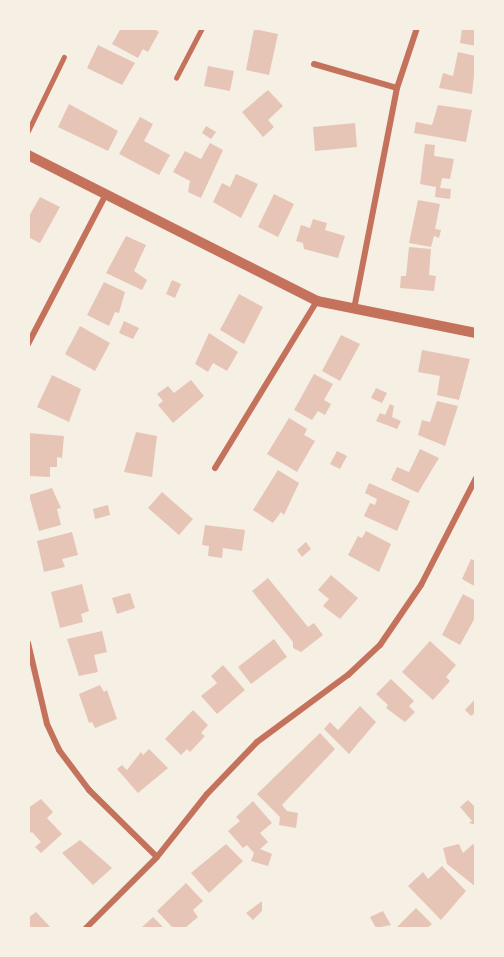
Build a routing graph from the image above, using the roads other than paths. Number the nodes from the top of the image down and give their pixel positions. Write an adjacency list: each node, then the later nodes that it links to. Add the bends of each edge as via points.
1 (202, 28): 5 (lane)
2 (417, 28): 6 (street)
3 (64, 57): 7 (lane)
4 (314, 64): 6 (street)
5 (176, 78)
6 (397, 88): 11 (street)
7 (28, 131)
8 (28, 155): 9 (street)
9 (105, 196): 10 (street); 13 (street)
10 (317, 301): 11 (street); 14 (street)
11 (354, 310): 12 (street)
12 (476, 333)
13 (28, 344)
14 (215, 468)
15 (476, 478): 17 (street, via 421,585 380,645 348,675 257,742 207,794)
16 (28, 643): 17 (street, via 47,724 59,750 89,790)
17 (157, 857): 18 (street)
18 (86, 928)

